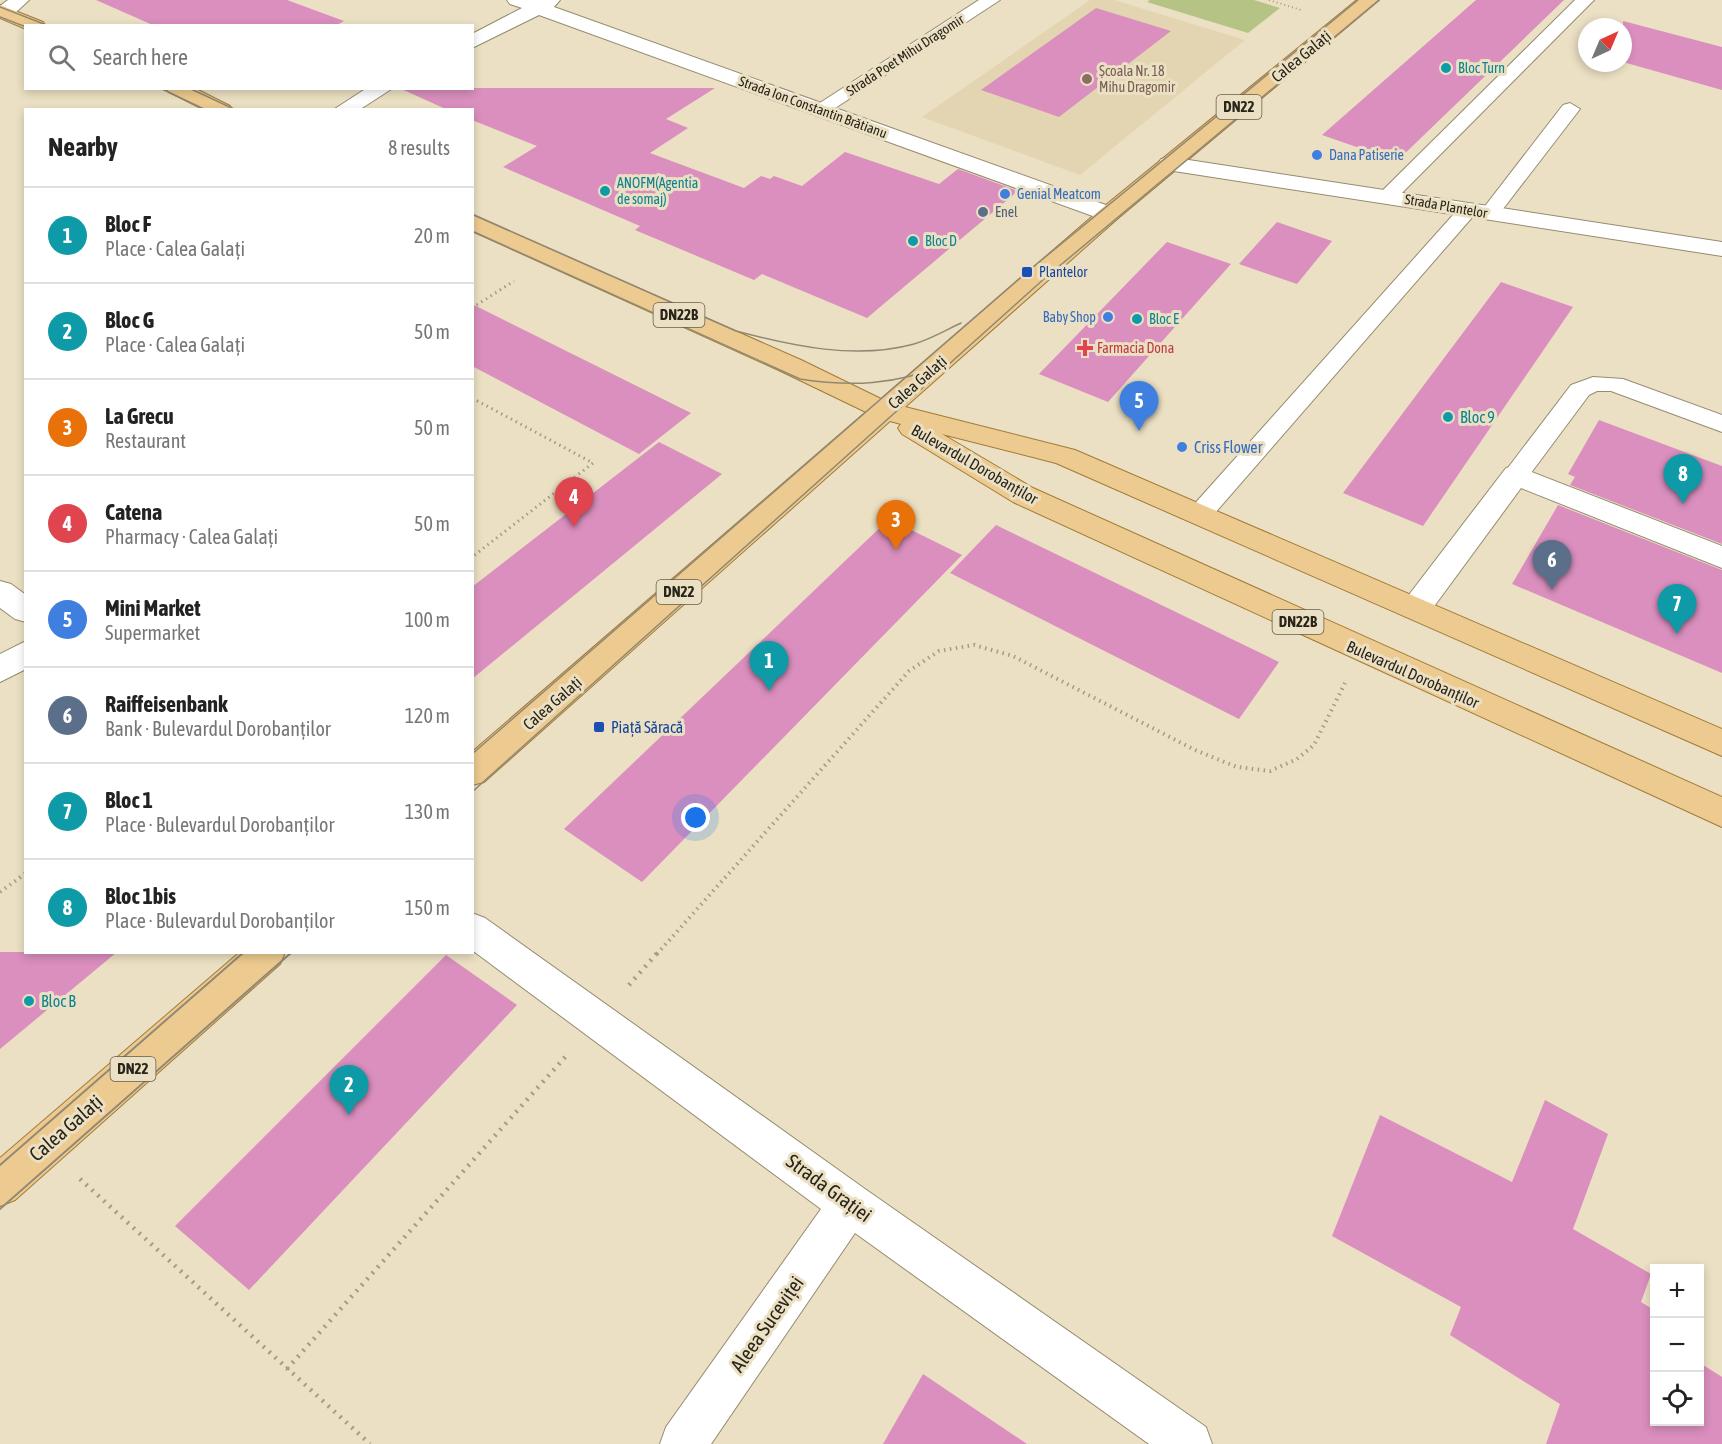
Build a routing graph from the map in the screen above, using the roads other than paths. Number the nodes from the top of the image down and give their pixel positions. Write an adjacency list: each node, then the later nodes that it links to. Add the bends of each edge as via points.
1 (517, 0): 5 (street, Strada Ion Constantin Brătianu)
2 (991, 0): 14 (lane, Strada Poet Mihu Dragomir)
3 (1369, 0): 15 (main road, Calea Galați / DN22)
4 (1585, 0): 16 (lane)
5 (546, 4): 8 (street); 14 (street, Strada Ion Constantin Brătianu)
6 (8, 7): 7 (main road)
7 (33, 24)
8 (474, 41)
9 (180, 90): 11 (main road)
10 (379, 90): 12 (street)
11 (219, 108)
12 (347, 108)
13 (1570, 109): 17 (lane)
14 (819, 110): 18 (street, Strada Ion Constantin Brătianu)
15 (1169, 164): 16 (street, Strada Plantelor); 18 (main road, Calea Galați / DN22)
16 (1388, 196): 17 (street, Strada Plantelor)
17 (1479, 212): 20 (street, Strada Plantelor); 24 (lane)
18 (1109, 214): 21 (main road, Calea Galați / DN22)
19 (474, 223): 21 (main road, Bulevardul Dorobanților / DN22B)
20 (1722, 249)
21 (885, 411): 24 (main road, Bulevardul Dorobanților / DN22B, via 1065,456); 32 (main road, Calea Galați / DN22); 33 (main road, Bulevardul Dorobanților / DN22B, via 1023,495)
22 (1722, 424): 23 (lane, via 1614,384 1593,384 1580,390)
23 (1516, 476): 25 (street); 27 (street)
24 (1199, 515): 27 (main road, Bulevardul Dorobanților / DN22B)
25 (1722, 558)
26 (0, 592): 28 (street)
27 (1416, 608): 31 (main road, Bulevardul Dorobanților / DN22B)
28 (24, 610)
29 (24, 654): 30 (street)
30 (0, 670)
31 (1722, 743)
32 (474, 770)
33 (1722, 813)
34 (474, 930): 37 (street, Strada Grației)
35 (265, 954): 36 (main road, Calea Galați / DN22)
36 (0, 1185)
37 (850, 1204): 38 (street, Aleea Suceviței); 39 (street, Strada Grației)
38 (683, 1444)
39 (1189, 1444)

